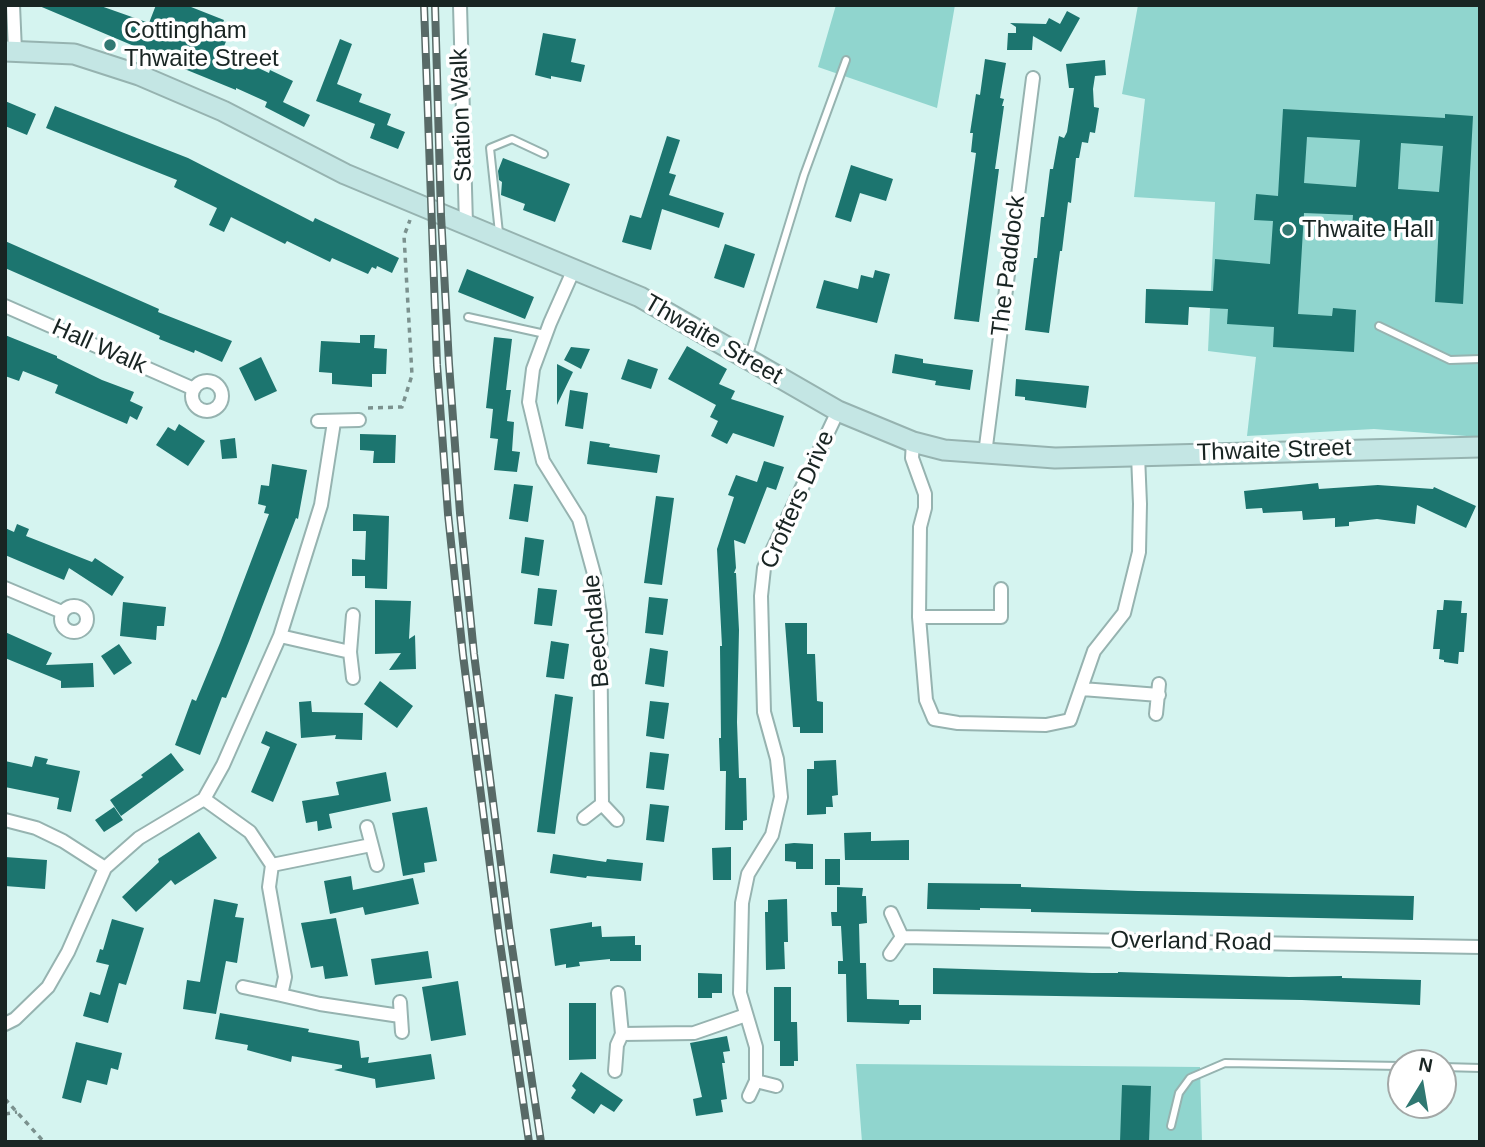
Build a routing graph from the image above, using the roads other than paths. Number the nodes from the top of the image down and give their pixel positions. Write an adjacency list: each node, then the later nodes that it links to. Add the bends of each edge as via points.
1 (13, 5): 3 (street)
2 (460, 5): 7 (street, Station Walk)
3 (10, 51): 7 (main road, Thwaite Street, via 74,54 139,75 223,111 345,174)
4 (846, 60): 15 (lane, via 804,175)
5 (1032, 78): 24 (street, The Paddock)
6 (544, 154): 8 (lane, via 512,139 490,148)
7 (466, 225): 8 (main road, Thwaite Street)
8 (499, 238): 9 (main road, Thwaite Street)
9 (574, 269): 13 (street, Beechdale); 15 (main road, Thwaite Street, via 640,297)
10 (5, 306): 16 (street, Hall Walk)
11 (468, 317): 13 (lane)
12 (1379, 326): 14 (lane, via 1450,360)
13 (545, 334): 38 (street, Beechdale, via 533,369 529,402 543,461 579,519 594,574 601,640)
14 (1480, 359)
15 (748, 360): 17 (main road, Thwaite Street)
16 (194, 389)
17 (838, 411): 21 (main road, Thwaite Street); 55 (street, Crofters Drive, via 764,568 764,712 777,759 781,797 772,835 748,874 742,903 740,993)
18 (359, 420): 20 (street)
19 (317, 421): 20 (street)
20 (334, 422): 32 (street, via 321,505)
21 (913, 442): 24 (main road, Thwaite Street); 31 (street, via 912,458 925,494)
22 (1480, 447): 23 (main road, Thwaite Street)
23 (1446, 449): 25 (main road, Thwaite Street); 26 (main road, Thwaite Street)
24 (985, 454): 25 (main road, Thwaite Street, via 1055,458)
25 (1138, 455): 35 (street, via 1139,552 1124,613 1094,650)
26 (1480, 461)
27 (5, 588): 29 (street)
28 (1001, 589): 31 (street, via 1001,617)
29 (62, 611)
30 (353, 615): 33 (street)
31 (919, 617): 35 (street, via 926,700 934,719 1046,724 1070,720)
32 (280, 636): 33 (street); 37 (street)
33 (350, 652): 34 (street)
34 (353, 678)
35 (1082, 690): 36 (street, via 1159,689)
36 (1156, 714)
37 (204, 799): 44 (street, via 250,832); 46 (street, via 139,838)
38 (602, 804): 39 (street); 41 (street)
39 (584, 818)
40 (5, 820): 46 (street, via 36,828)
41 (617, 820)
42 (367, 827): 43 (street)
43 (371, 845): 44 (street); 45 (street)
44 (272, 864): 53 (street, via 269,887 285,976)
45 (377, 865)
46 (105, 868): 57 (street, via 48,987)
47 (891, 913): 48 (street)
48 (902, 937): 49 (street, Overland Road); 50 (street)
49 (1480, 947)
50 (890, 954)
51 (243, 988): 53 (street)
52 (618, 993): 59 (street)
53 (281, 995): 56 (street)
54 (400, 1002): 56 (street)
55 (746, 1015): 59 (street, via 694,1032); 64 (street, Crofters Drive, via 756,1047)
56 (400, 1017): 58 (street)
57 (5, 1024)
58 (401, 1032)
59 (622, 1034): 63 (street)
60 (1387, 1066): 67 (lane, via 1225,1063 1191,1078 1180,1093)
61 (1457, 1067): 62 (lane)
62 (1480, 1068)
63 (615, 1071)
64 (756, 1082): 65 (street); 66 (street, Crofters Drive)
65 (776, 1086)
66 (750, 1096)
67 (1171, 1126)

